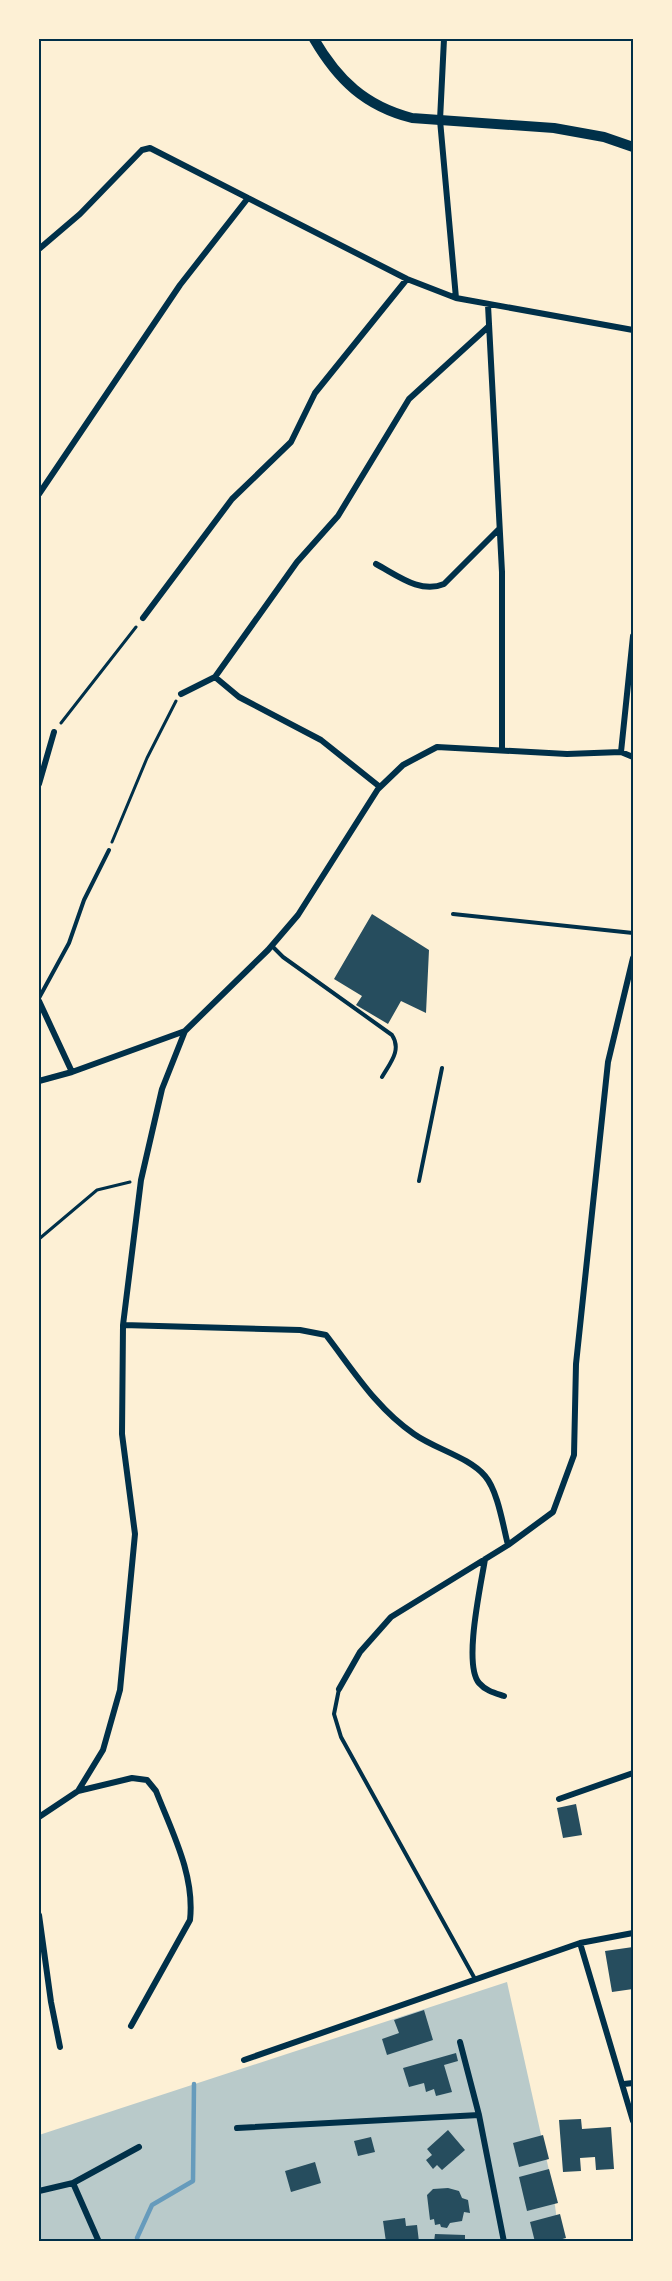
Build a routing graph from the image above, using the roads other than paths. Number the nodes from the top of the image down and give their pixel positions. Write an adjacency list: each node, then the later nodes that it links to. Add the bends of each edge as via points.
1 (314, 39): 3 (street, via 339,77 379,106 412,118)
2 (444, 39): 3 (street)
3 (440, 120): 4 (street, via 554,128); 8 (street)
4 (633, 147)
5 (248, 198): 6 (street, via 146,147); 7 (street); 12 (street, via 180,285)
6 (39, 249)
7 (407, 279): 8 (street); 15 (street, via 315,393 291,442 232,499)
8 (456, 298): 9 (street)
9 (488, 305): 10 (street); 11 (street)
10 (488, 327): 13 (street); 17 (street, via 409,399 338,516 297,562)
11 (633, 330)
12 (39, 494)
13 (499, 529): 14 (street, via 444,584 433,589 420,587); 20 (street)
14 (376, 564)
15 (142, 618)
16 (633, 636): 21 (street)
17 (215, 677): 18 (street); 24 (street, via 238,697 321,740)
18 (180, 694)
19 (54, 732): 23 (street)
20 (502, 750): 21 (street); 24 (street, via 437,747 403,765)
21 (621, 752): 22 (street)
22 (633, 757)
23 (39, 784)
24 (381, 787): 28 (street, via 298,915)
25 (109, 850): 30 (lane, via 84,900 69,943)
26 (453, 914): 27 (lane)
27 (633, 933)
28 (272, 946): 31 (street); 34 (lane, via 392,1035 397,1042 396,1051)
29 (633, 958): 38 (street, via 608,1062 576,1364 574,1455 553,1512)
30 (39, 1000): 33 (street)
31 (185, 1031): 33 (street); 37 (street, via 162,1089 141,1180)
32 (442, 1068): 36 (lane)
33 (72, 1072): 35 (street)
34 (382, 1077)
35 (39, 1081)
36 (418, 1181)
37 (123, 1325): 38 (street, via 300,1330 326,1335 381,1406 413,1434 485,1476 493,1489); 43 (street, via 122,1434 135,1534 128,1625 120,1690 103,1750)
38 (508, 1545): 39 (street)
39 (485, 1559): 40 (street, via 391,1617 360,1652); 41 (street, via 473,1666 478,1682)
40 (339, 1689): 49 (lane, via 334,1714 341,1737)
41 (504, 1696)
42 (633, 1773): 44 (street)
43 (78, 1791): 45 (street); 50 (street, via 132,1778 147,1780 156,1791 189,1880 190,1920)
44 (559, 1798)
45 (39, 1817)
46 (39, 1916): 52 (street)
47 (633, 1933): 48 (street)
48 (580, 1943): 49 (street); 55 (street)
49 (476, 1980): 53 (street)
50 (131, 2026)
51 (460, 2042): 56 (street)
52 (60, 2047)
53 (244, 2060)
54 (633, 2083): 55 (street)
55 (624, 2084): 57 (street)
56 (479, 2115): 58 (street); 63 (street)
57 (633, 2121)
58 (237, 2128)
59 (138, 2147): 60 (street)
60 (73, 2183): 61 (street); 62 (street)
61 (39, 2191)
62 (99, 2242)
63 (504, 2242)

